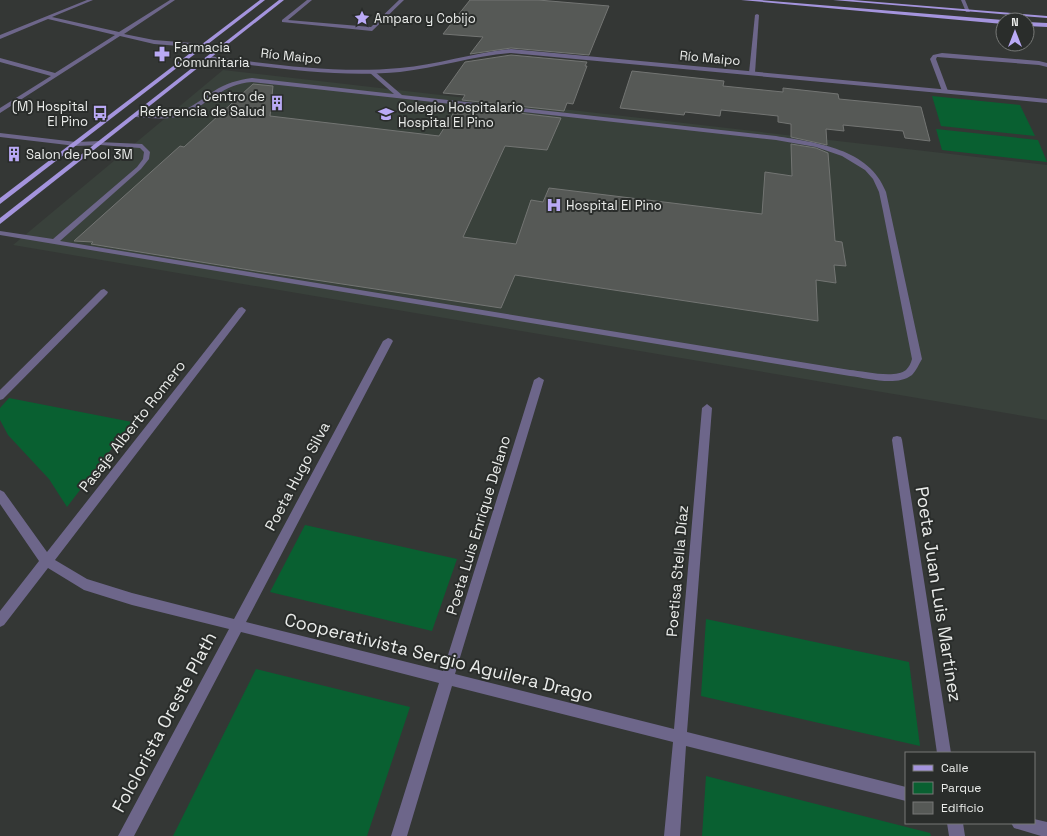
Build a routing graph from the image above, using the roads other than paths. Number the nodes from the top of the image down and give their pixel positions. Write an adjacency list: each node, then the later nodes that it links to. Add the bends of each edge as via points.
1 (92, 0): 14 (street)
2 (173, 0): 18 (street)
3 (263, 0): 20 (main road)
4 (282, 0): 21 (main road)
5 (310, 0): 6 (street, via 284,21 372,29)
6 (402, 0)
7 (743, 0): 15 (main road)
8 (835, 0): 10 (main road)
9 (963, 0): 11 (street)
10 (873, 2): 11 (main road)
11 (968, 11): 13 (main road)
12 (757, 15): 28 (street)
13 (1047, 17)
14 (48, 18): 18 (street); 19 (street)
15 (995, 21)
16 (1035, 25): 17 (main road)
17 (1047, 26)
18 (120, 34): 20 (street, via 160,43); 29 (street)
19 (0, 37)
20 (205, 46): 37 (main road)
21 (216, 52): 22 (street, Río Maipo); 23 (main road)
22 (244, 55)
23 (208, 58): 27 (street, Río Maipo, via 339,72); 34 (main road)
24 (0, 60): 29 (street)
25 (297, 61): 27 (street, Río Maipo)
26 (1047, 65): 30 (street, via 987,58 935,56 933,59)
27 (372, 72): 28 (street, Río Maipo, via 413,68 488,52 511,51); 31 (street)
28 (752, 73): 30 (street, Río Maipo)
29 (56, 75): 33 (street)
30 (945, 91): 32 (street, Río Maipo)
31 (400, 96): 34 (street, via 241,80 231,82 183,113 164,117); 41 (street, via 776,138 813,144 839,152 856,161 876,178 887,213 917,359 910,372 902,376 850,373)
32 (1047, 101)
33 (0, 111)
34 (136, 115): 36 (main road)
35 (0, 135): 37 (street)
36 (101, 143): 37 (street); 39 (main road); 41 (street, via 142,146 147,152 146,159)
37 (76, 144): 38 (main road)
38 (0, 202)
39 (0, 222)
40 (0, 233): 41 (street)
41 (53, 243)
42 (104, 292): 46 (street)
43 (242, 310): 50 (street, Pasaje Alberto Romero)
44 (388, 341): 52 (street, Poeta Hugo Silva)
45 (539, 380): 53 (street, Poeta Luis Enrique Delano)
46 (0, 396)
47 (707, 408): 54 (street, Poetisa Stella Díaz)
48 (897, 440): 55 (street, Poeta Juan Luis Martínez)
49 (0, 495): 50 (street, Cooperativista Sergio Aguilera Drago)
50 (46, 561): 51 (street, Pasaje Alberto Romero); 52 (street, Cooperativista Sergio Aguilera Drago, via 84,584 132,600)
51 (0, 621)
52 (236, 626): 53 (street, Cooperativista Sergio Aguilera Drago); 60 (street, Folclorista Oreste Plath)
53 (447, 679): 54 (street, Cooperativista Sergio Aguilera Drago); 61 (street, Poeta Luis Enrique Delano)
54 (679, 737): 56 (street, Cooperativista Sergio Aguilera Drago); 62 (street, Poetisa Stella Díaz)
55 (944, 752)
56 (905, 794)
57 (955, 824): 63 (street)
58 (1023, 824): 59 (street)
59 (1047, 830)
60 (126, 836)
61 (399, 836)
62 (672, 836)
63 (957, 836)

